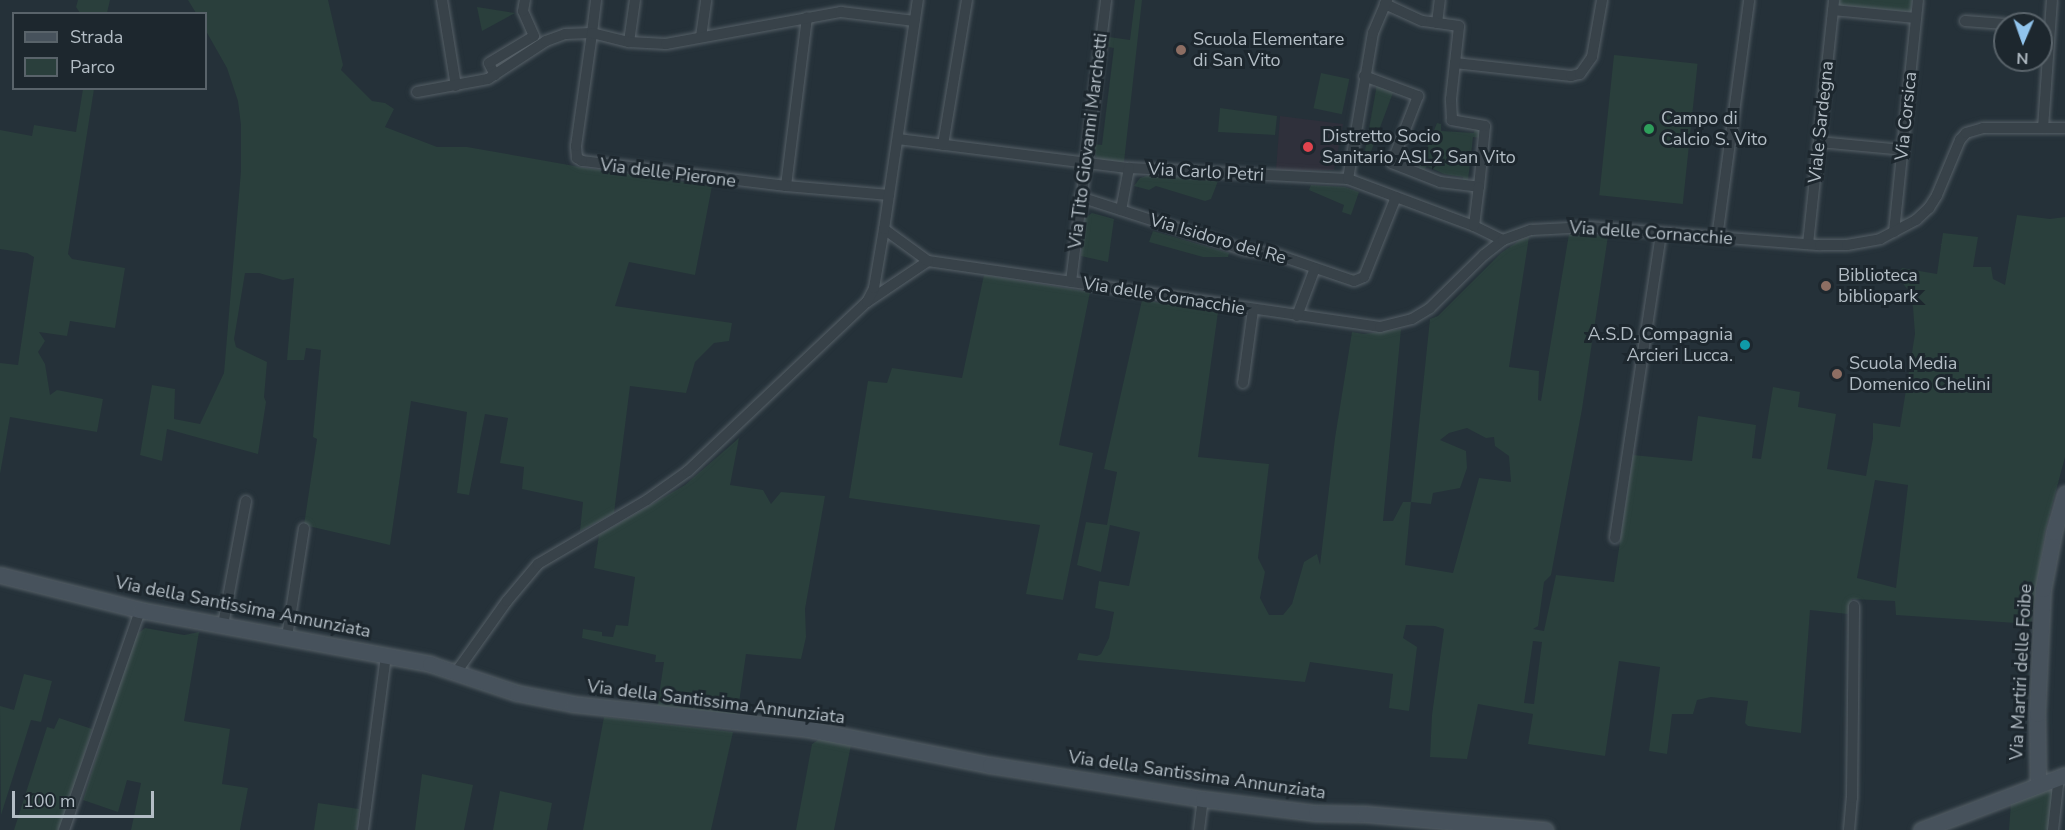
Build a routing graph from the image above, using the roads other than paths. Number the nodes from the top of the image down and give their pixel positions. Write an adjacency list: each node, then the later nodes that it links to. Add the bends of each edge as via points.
1 (442, 0): 28 (street)
2 (525, 0): 26 (street, via 523,11 534,36 489,63)
3 (596, 0): 21 (street)
4 (635, 0): 23 (street)
5 (706, 0): 22 (street)
6 (918, 0): 17 (street)
7 (967, 0): 34 (street)
8 (1106, 0): 36 (street, Via Tito Giovanni Marchetti)
9 (1440, 0): 19 (street)
10 (1602, 0): 24 (street, via 1592,57 1580,74)
11 (1749, 0): 49 (street)
12 (1918, 0): 16 (street, Via Corsica)
13 (1386, 2): 19 (street, via 1422,21); 27 (street, via 1373,33)
14 (1834, 5): 16 (street); 33 (street, Viale Sardegna)
15 (807, 17): 17 (street, via 841,12); 22 (street); 39 (street)
16 (1916, 18): 35 (street, Via Corsica)
17 (914, 21): 32 (street)
18 (1965, 21): 20 (street)
19 (1437, 23): 24 (street, via 1459,26)
20 (1993, 23)
21 (592, 33): 23 (street); 26 (street, via 565,34 546,40); 39 (street, Via delle Pierone, via 577,158 590,164)
22 (701, 38): 23 (street, via 666,44)
23 (629, 42)
24 (1455, 63): 40 (street, via 1452,120 1485,126)
25 (2045, 72): 30 (street)
26 (495, 75): 28 (street)
27 (1364, 76): 38 (street); 40 (street, via 1418,96 1392,163 1440,182)
28 (456, 86): 29 (street)
29 (417, 92)
30 (2043, 128): 31 (street, Via delle Cornacchie); 47 (street, Via delle Cornacchie, via 1983,128 1966,133 1929,208)
31 (2065, 128)
32 (898, 139): 34 (street, Via Carlo Petri); 41 (street)
33 (1819, 142): 35 (street); 51 (street, Viale Sardegna)
34 (943, 145): 36 (street, Via Carlo Petri)
35 (1903, 150): 47 (street, Via Corsica)
36 (1085, 163): 37 (street, Via Carlo Petri); 42 (street, Via Tito Giovanni Marchetti)
37 (1129, 168): 38 (street, Via Carlo Petri); 44 (street)
38 (1348, 179): 43 (street, Via Carlo Petri)
39 (786, 186): 41 (street, Via delle Pierone)
40 (1479, 187): 45 (street)
41 (889, 195): 46 (street)
42 (1080, 197): 44 (street, Via Isidoro del Re); 54 (street, Via Tito Giovanni Marchetti)
43 (1396, 197): 45 (street, Via Carlo Petri); 53 (street, Via Isidoro del Re, via 1364,277 1354,281)
44 (1121, 210): 53 (street, Via Isidoro del Re, via 1244,250 1275,254)
45 (1474, 226): 50 (street, Via Carlo Petri)
46 (884, 230): 52 (street); 55 (street, via 874,288)
47 (1894, 232): 51 (street, Via delle Cornacchie, via 1864,243)
48 (1660, 233): 49 (street, Via delle Cornacchie); 50 (street, Via delle Cornacchie, via 1565,226 1531,230); 62 (street)
49 (1717, 238): 51 (street, Via delle Cornacchie)
50 (1503, 240): 57 (street, Via delle Cornacchie, via 1430,308 1412,319 1366,327)
51 (1808, 244)
52 (928, 261): 54 (street, Via delle Cornacchie); 55 (street)
53 (1315, 268): 57 (street)
54 (1071, 282): 56 (street, Via delle Cornacchie)
55 (867, 302): 69 (street, via 688,471 538,564)
56 (1253, 310): 57 (street, Via delle Cornacchie); 58 (street)
57 (1298, 316)
58 (1243, 383)
59 (2065, 494): 71 (street, Via Martiri delle Foibe, via 2043,589)
60 (246, 501): 66 (street)
61 (304, 528): 67 (street)
62 (1615, 538)
63 (0, 575): 65 (street, Via della Santissima Annunziata)
64 (1854, 606): 77 (street)
65 (140, 610): 66 (street, Via della Santissima Annunziata); 73 (street)
66 (223, 625): 67 (street, Via della Santissima Annunziata)
67 (287, 637): 68 (street, Via della Santissima Annunziata)
68 (386, 655): 69 (street, Via della Santissima Annunziata); 74 (street)
69 (457, 670): 72 (street, Via della Santissima Annunziata, via 517,693 573,704 808,729 990,765)
70 (2062, 776): 71 (street); 79 (street)
71 (2038, 783): 78 (street)
72 (1203, 799): 75 (street); 76 (street, Via della Santissima Annunziata, via 1316,813)
73 (64, 830)
74 (363, 830)
75 (1199, 830)
76 (1545, 830)
77 (1849, 830)
78 (1922, 830)
79 (2053, 830)

